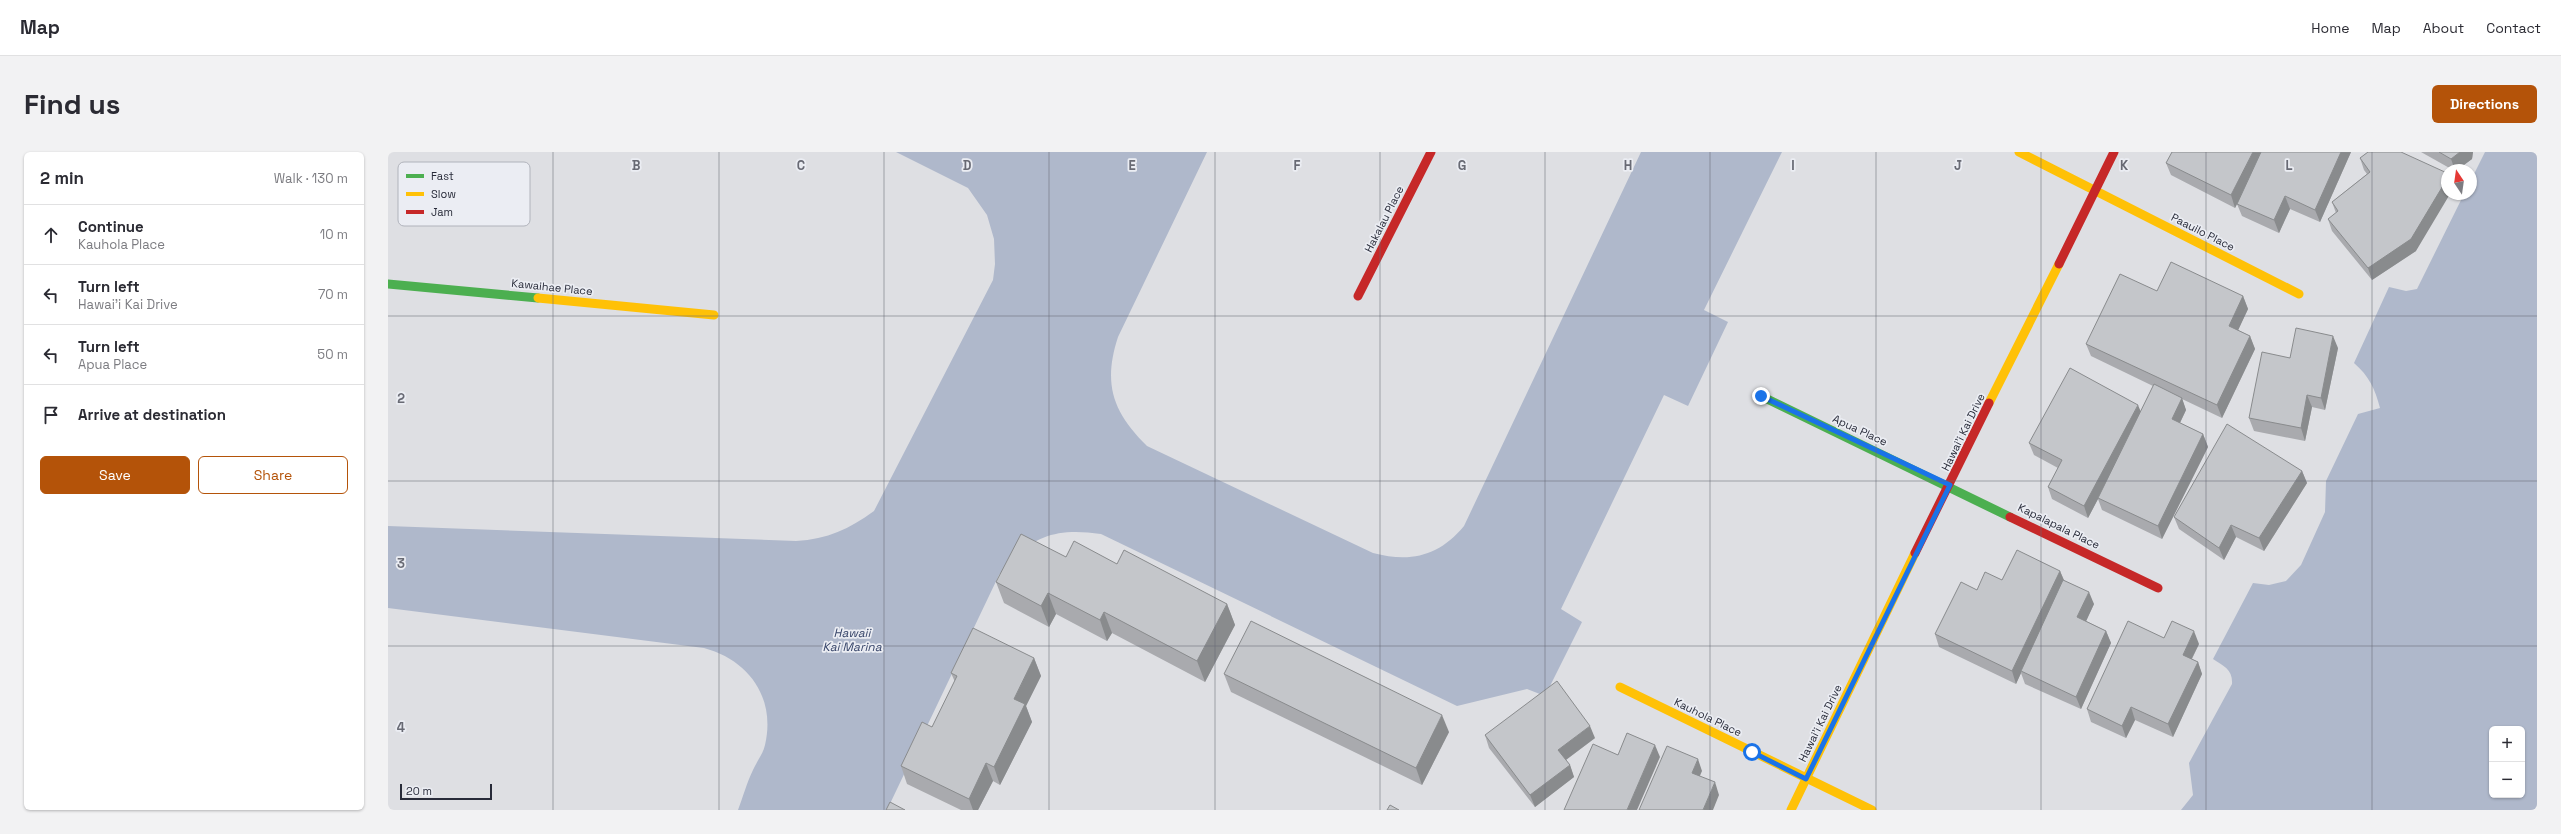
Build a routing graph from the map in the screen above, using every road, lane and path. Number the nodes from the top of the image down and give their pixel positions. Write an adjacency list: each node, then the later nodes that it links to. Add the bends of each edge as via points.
1 (1431, 152): 7 (street, Hakalau Place)
2 (2019, 152): 4 (street, Paauilo Place)
3 (2114, 152): 4 (street, Hawai’i Kai Drive)
4 (2096, 190): 6 (street, Paauilo Place); 10 (street, Hawai’i Kai Drive)
5 (388, 284): 8 (street, Kawaihae Place)
6 (2299, 294)
7 (1358, 296)
8 (714, 315)
9 (1761, 396): 10 (street, Apua Place)
10 (1950, 485): 11 (street, Kapalapala Place); 13 (street, Hawai’i Kai Drive)
11 (2158, 588)
12 (1620, 687): 13 (street, Kauhola Place)
13 (1806, 779): 14 (street, Hawai’i Kai Drive); 15 (street, Kauhola Place)
14 (1791, 810)
15 (1872, 810)

